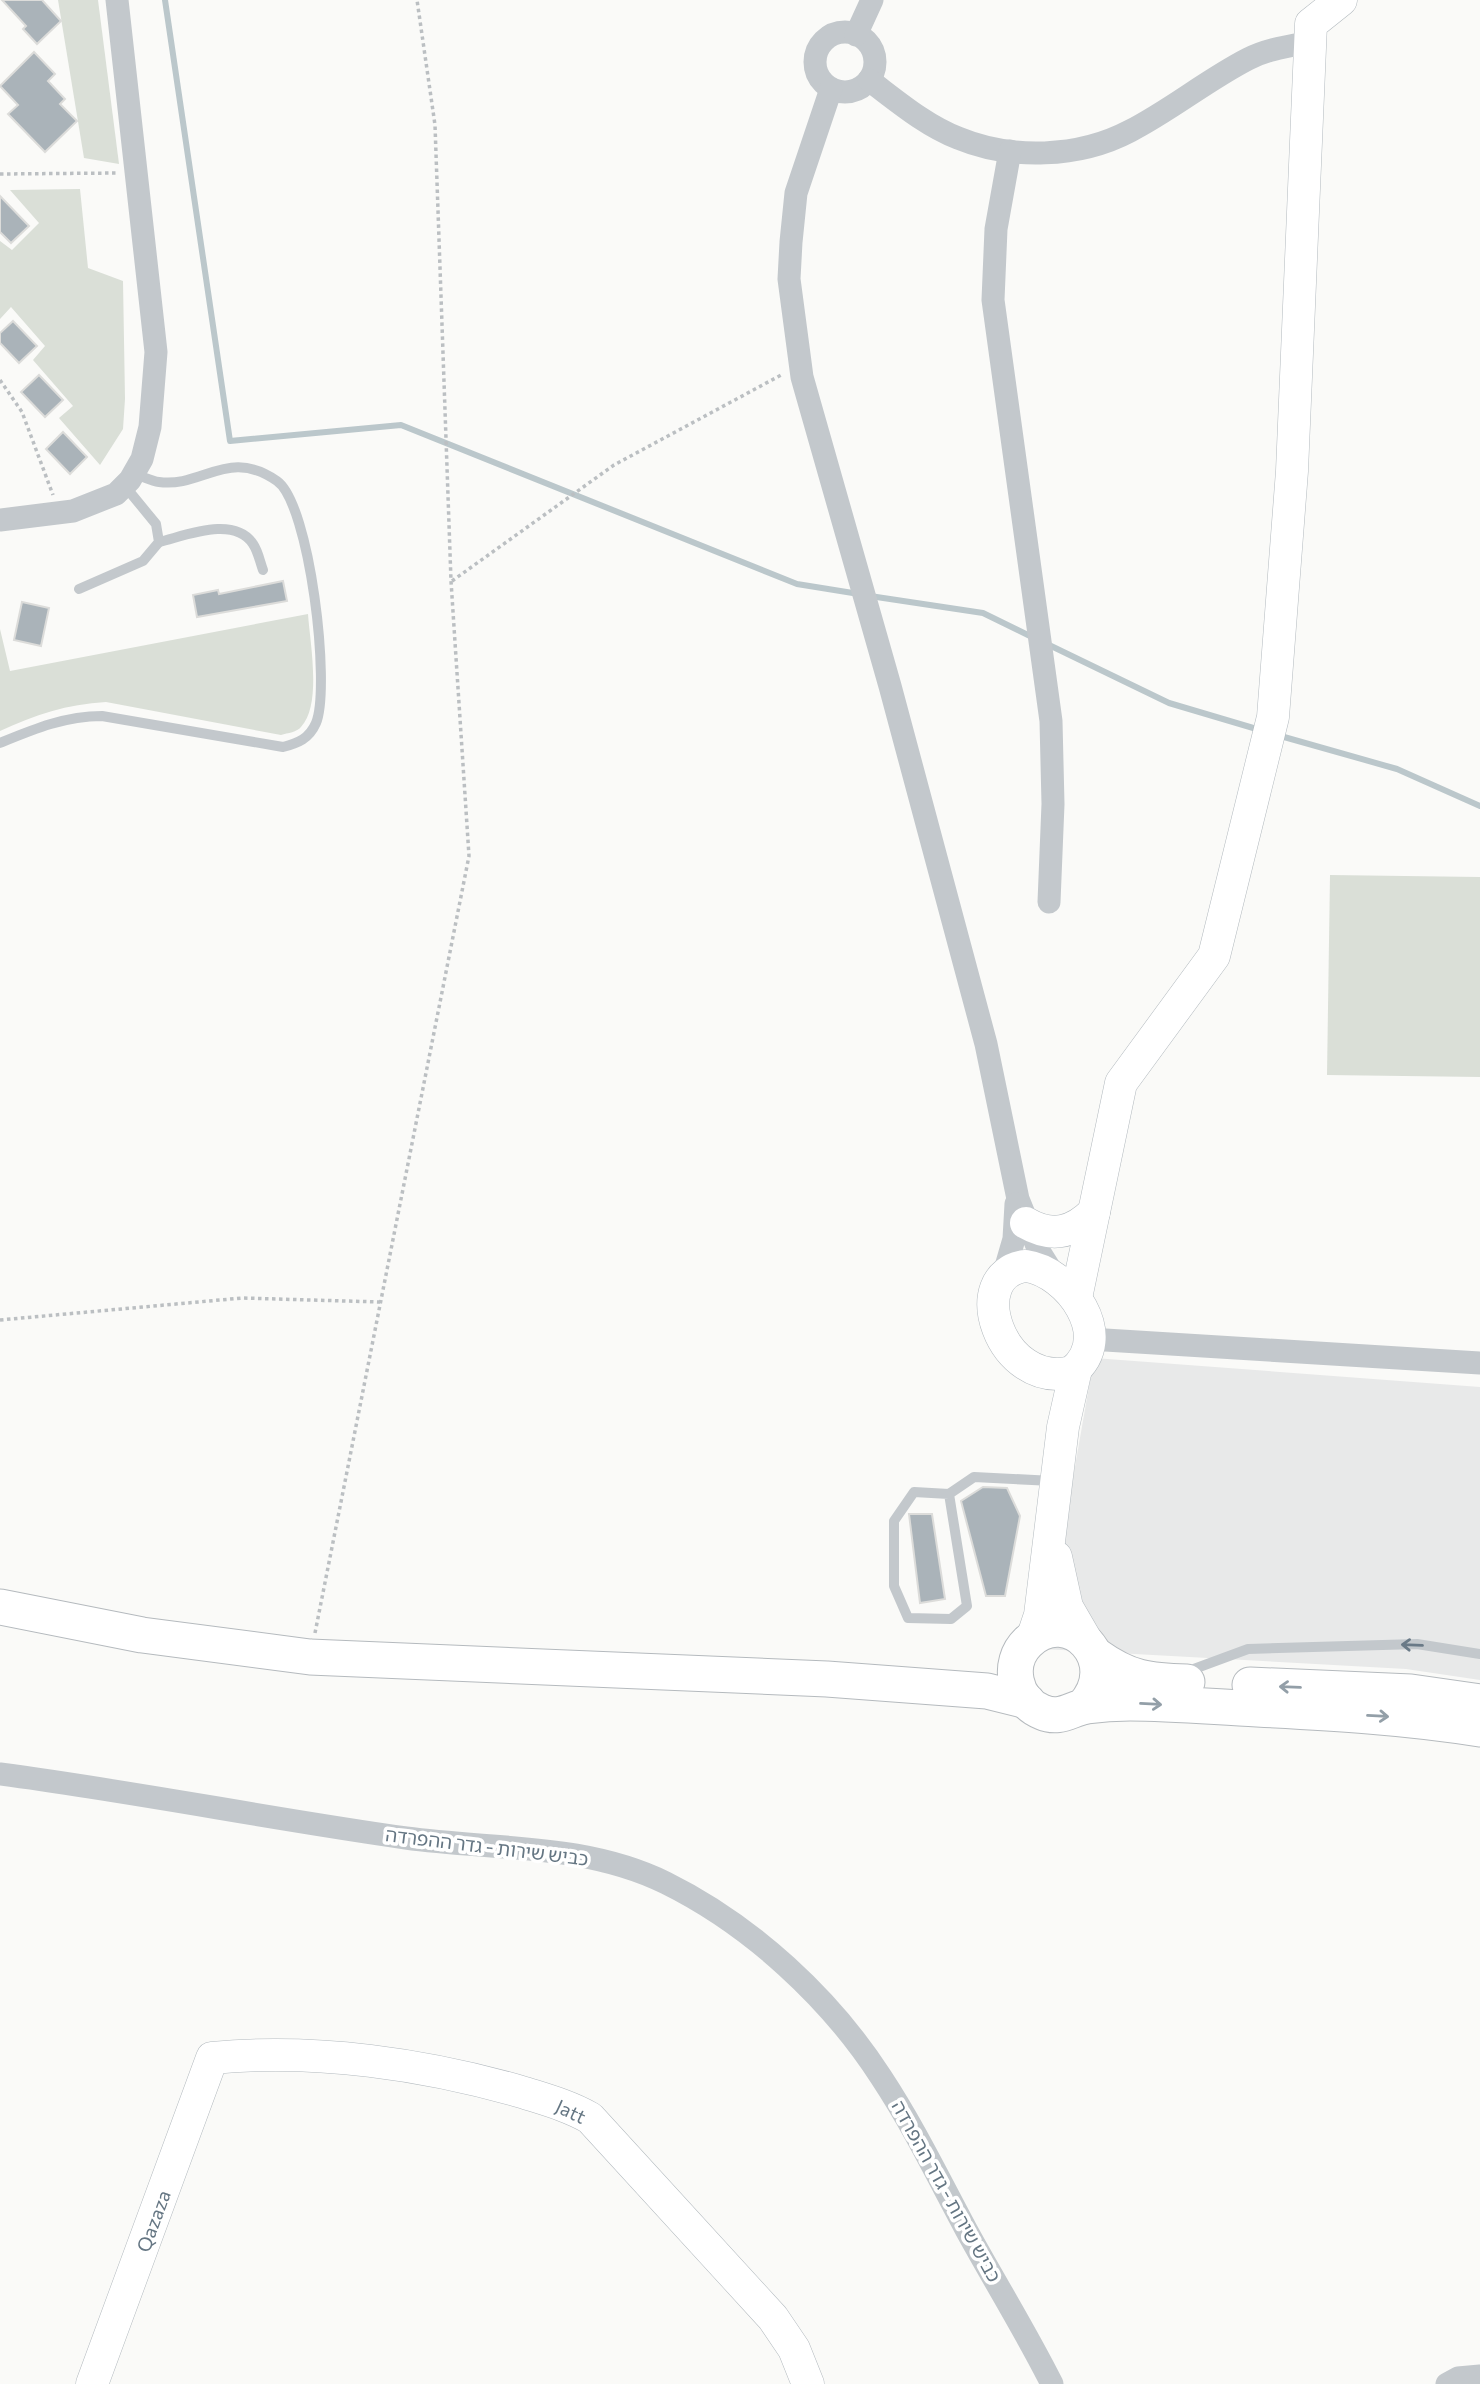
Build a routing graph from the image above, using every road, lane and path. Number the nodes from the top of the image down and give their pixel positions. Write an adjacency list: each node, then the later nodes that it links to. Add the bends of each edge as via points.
1 (117, 0): 10 (street)
2 (416, 0): 19 (path, via 435,125)
3 (872, 0): 6 (street)
4 (1341, 0): 5 (street)
5 (1309, 22): 9 (street, via 1127,133 1038,155); 24 (street, via 1292,471 1273,717 1213,956 1121,1083)
6 (856, 34): 7 (street, via 873,51); 8 (street, via 832,35 818,48 818,76)
7 (869, 79): 8 (street, via 852,92); 9 (street, via 916,115 958,138)
8 (831, 89): 12 (street, via 796,193 789,279)
9 (1010, 151): 22 (street, via 996,229 993,300 1051,721)
10 (136, 173): 11 (path); 14 (street, via 156,352 150,428 142,459)
11 (0, 174)
12 (800, 365): 19 (path, via 614,466); 23 (street, via 982,1031)
13 (0, 380): 15 (path, via 34,438)
14 (129, 480): 15 (street, via 97,502); 17 (lane, via 156,524); 21 (lane, via 160,482 243,466 281,483 298,515 317,612 322,685 315,725 301,742 283,747 84,716)
15 (59, 513): 16 (street)
16 (0, 520)
17 (159, 542): 18 (lane, via 217,529 234,531 252,542); 20 (lane, via 143,561)
18 (264, 570)
19 (451, 581): 29 (path, via 469,856)
20 (79, 589)
21 (0, 743)
22 (1049, 902)
23 (1017, 1191): 25 (street); 27 (street, via 1014,1239)
24 (1094, 1212): 25 (street, via 1072,1230 1056,1233); 28 (street)
25 (1026, 1223): 26 (street)
26 (1054, 1275): 27 (street, via 1026,1266 1009,1270); 28 (street)
27 (1003, 1277): 34 (street, via 994,1298 996,1325 1012,1352)
28 (1076, 1298): 31 (street, via 1088,1322)
29 (380, 1302): 30 (path, via 242,1298); 43 (path)
30 (0, 1320)
31 (1089, 1339): 32 (street); 33 (street, via 1087,1354)
32 (1480, 1363)
33 (1076, 1369): 34 (street, via 1061,1375); 35 (street)
34 (1035, 1371): 35 (street, via 1056,1403)
35 (1063, 1427): 36 (street)
36 (1056, 1481): 37 (lane, via 974,1477); 38 (street)
37 (949, 1494): 37 (lane, via 967,1606 951,1619 908,1618 894,1586 894,1521 914,1492)
38 (1051, 1531): 40 (street, via 1040,1615); 41 (street, via 1067,1607)
39 (0, 1607): 43 (main road, via 142,1635)
40 (1026, 1645): 41 (main road, via 1051,1630 1066,1630); 44 (main road, via 989,1667 969,1672); 46 (main road, via 1015,1668 1016,1683)
41 (1093, 1650): 45 (main road, via 1118,1671); 48 (main road, via 1100,1670 1098,1684)
42 (1480, 1654): 45 (lane, one-way to 45, via 1416,1644 1248,1649)
43 (310, 1657): 44 (main road)
44 (827, 1679): 46 (main road, via 987,1691)
45 (1160, 1681): 47 (main road, one-way to 45, via 1411,1692)
46 (1027, 1701): 48 (main road, via 1043,1713 1057,1715)
47 (1480, 1702)
48 (1083, 1707): 49 (main road, one-way to 49, via 1136,1703 1406,1717)
49 (1480, 1729)
50 (0, 1774): 55 (street, כביש שירות - גדר ההפרדה, via 401,1837 574,1854 624,1866 685,1893 785,1966 865,2054 918,2139)
51 (212, 2058): 53 (street, Qazaza); 54 (street, Jatt, via 264,2053 398,2064 490,2083 578,2111 590,2118 686,2226 736,2274 794,2349)
52 (1480, 2376): 56 (street)
53 (92, 2384)
54 (808, 2384)
55 (1052, 2384)
56 (1447, 2384)

